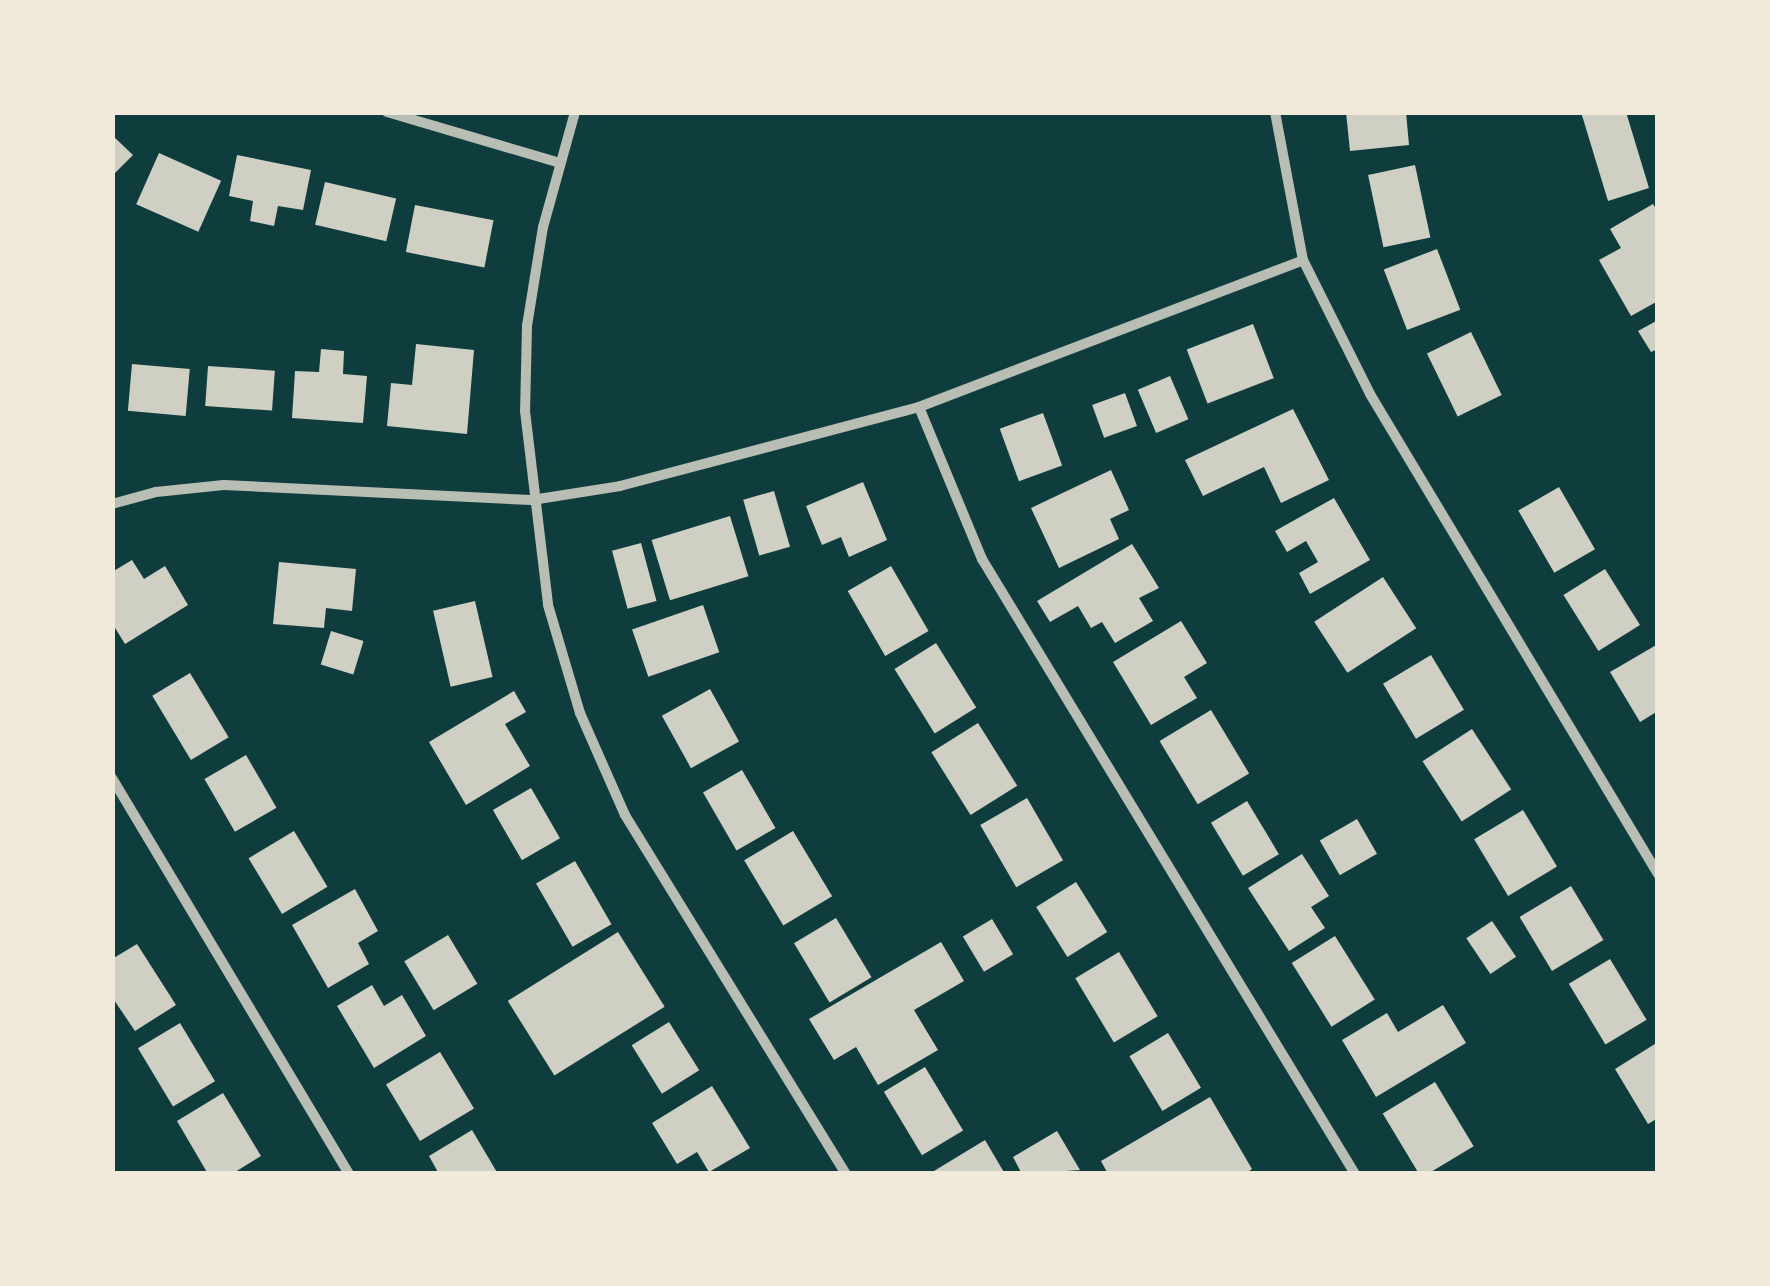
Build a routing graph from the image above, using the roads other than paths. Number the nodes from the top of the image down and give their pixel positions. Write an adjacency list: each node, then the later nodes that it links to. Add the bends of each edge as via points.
1 (387, 112): 4 (street)
2 (575, 112): 4 (street)
3 (1275, 112): 5 (street)
4 (558, 162): 7 (street, via 527,326)
5 (1303, 260): 6 (street); 10 (street, via 1370,394)
6 (919, 407): 7 (street, via 620,486); 13 (street, via 982,559)
7 (532, 500): 8 (street, via 224,485); 12 (street, via 558,641 580,713 625,815)
8 (112, 504)
9 (112, 778): 11 (street)
10 (1658, 874)
11 (349, 1174)
12 (846, 1174)
13 (1355, 1174)

